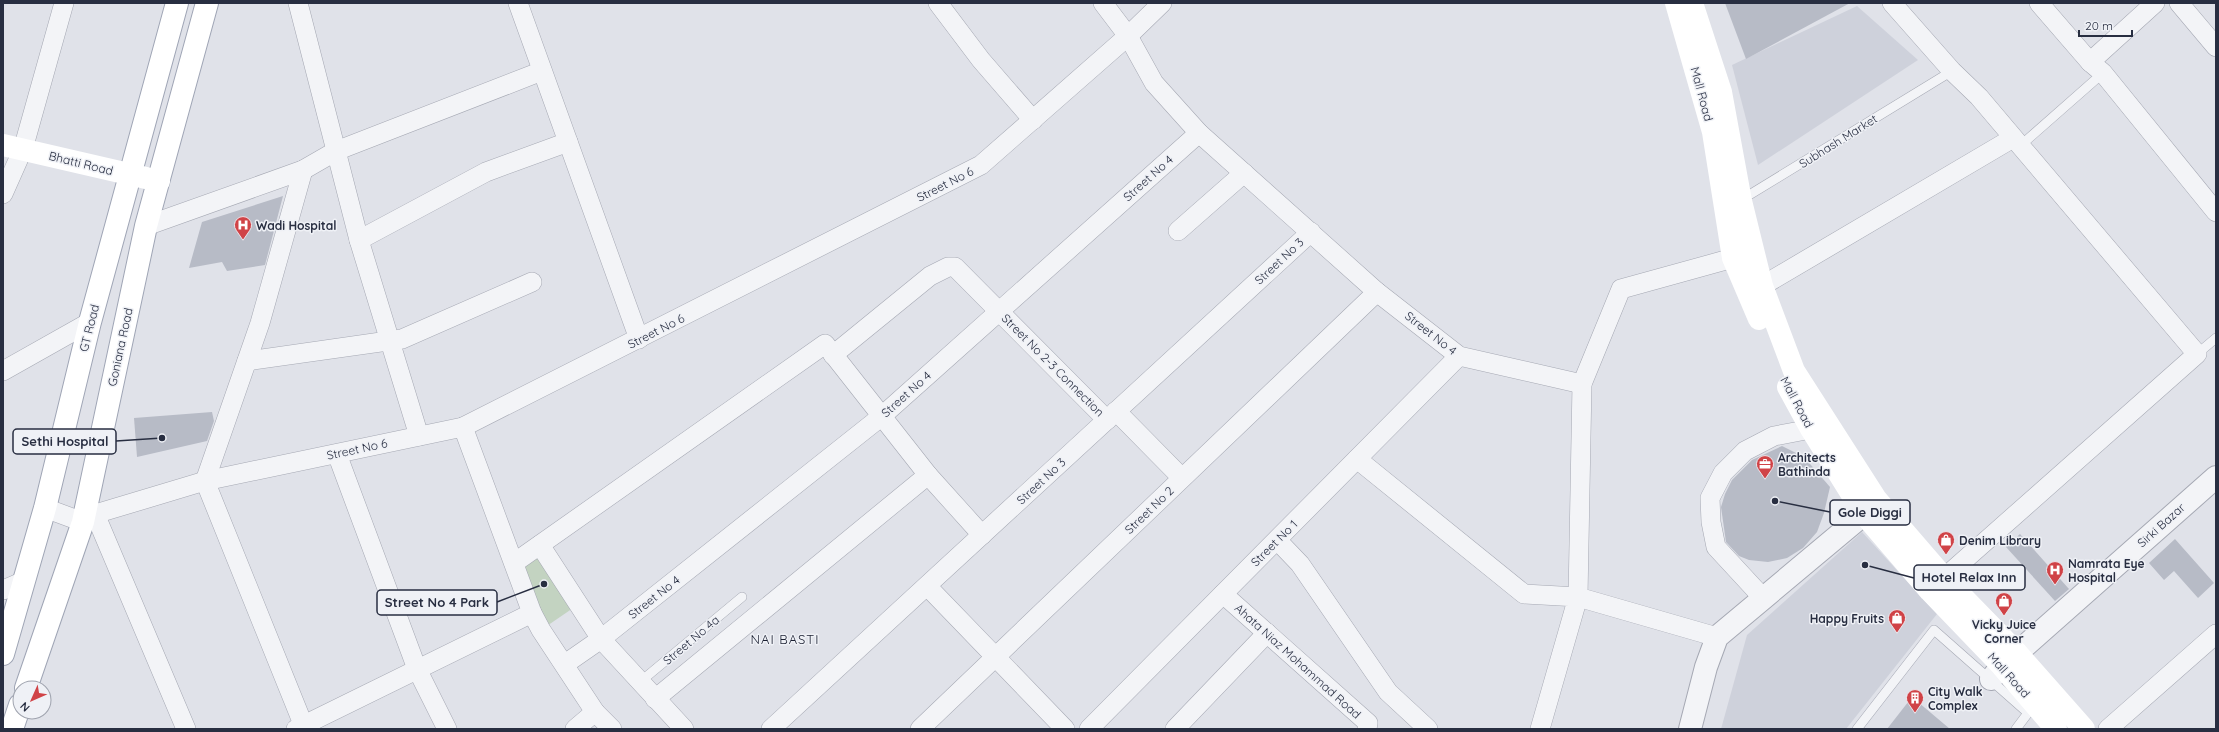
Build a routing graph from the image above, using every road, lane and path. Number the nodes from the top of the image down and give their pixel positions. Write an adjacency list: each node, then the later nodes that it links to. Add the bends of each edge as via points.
1 (64, 3): 23 (street)
2 (177, 3): 27 (main road, GT Road)
3 (208, 3): 28 (main road, Goniana Road)
4 (298, 3): 24 (street)
5 (518, 3): 17 (street)
6 (938, 3): 19 (street, via 981,60)
7 (1103, 3): 14 (street, Street No 4)
8 (1162, 3): 14 (street, Street No 6)
9 (1681, 3): 30 (main road, Mall Road)
10 (1892, 3): 18 (street)
11 (2040, 3): 16 (street)
12 (2155, 3): 16 (street)
13 (2179, 3): 15 (street)
14 (1128, 36): 19 (street, Street No 6); 20 (street, Street No 4, via 1154,83)
15 (2216, 47)
16 (2096, 68): 22 (lane); 31 (street)
17 (542, 71): 21 (street); 24 (street)
18 (1952, 71): 22 (street, via 1979,97); 30 (lane, Subhash Market)
19 (1032, 120): 43 (street, Street No 6, via 981,165)
20 (1199, 133): 26 (street, Street No 4); 40 (street, Street No 4)
21 (568, 142): 35 (street, via 486,172); 43 (street)
22 (2017, 142): 38 (street); 45 (street)
23 (13, 147): 27 (main road, Bhatti Road); 29 (street)
24 (336, 151): 25 (street); 35 (street)
25 (303, 170): 32 (street); 48 (street)
26 (1244, 173): 33 (street); 34 (street, Street No 4)
27 (130, 175): 28 (main road, Bhatti Road); 41 (main road, GT Road)
28 (159, 181): 32 (main road, Goniana Road)
29 (3, 194)
30 (1733, 206): 36 (main road, Mall Road); 38 (main road)
31 (2216, 212)
32 (146, 226): 64 (main road, Goniana Road)
33 (1178, 231)
34 (1310, 232): 39 (street, Street No 4); 51 (street, Street No 3)
35 (359, 240): 44 (street)
36 (1732, 258): 38 (main road, Mall Road); 50 (street, via 1621,289)
37 (532, 282): 44 (street, via 402,339)
38 (1755, 290): 54 (main road, Mall Road, via 1778,368); 69 (main road, via 1794,371 1876,499)
39 (1377, 292): 47 (street, Street No 4); 60 (street, Street No 2)
40 (999, 311): 46 (street, Street No 2-3 Connection, via 956,267 948,267 930,276); 51 (street, Street No 2-3 Connection); 52 (street, Street No 4)
41 (90, 322): 49 (street); 62 (main road, GT Road)
42 (2216, 338): 45 (lane)
43 (640, 339): 53 (street, Street No 6)
44 (390, 341): 48 (street); 55 (street)
45 (2197, 354): 69 (street)
46 (833, 355): 52 (street); 67 (street, via 825,344)
47 (1459, 356): 50 (street, Street No 4); 57 (street, Street No 1)
48 (247, 362): 61 (street)
49 (3, 371)
50 (1582, 384): 74 (street)
51 (1112, 415): 60 (street, Street No 2-3 Connection); 65 (street, Street No 3)
52 (882, 416): 58 (street); 80 (street, Street No 4)
53 (463, 427): 55 (street, Street No 6); 68 (street)
54 (1811, 429): 63 (main road, Mall Road); 75 (street, via 1774,436 1746,451 1723,473 1710,498 1716,546)
55 (419, 436): 56 (street, Street No 6)
56 (337, 454): 61 (street, Street No 6); 85 (street)
57 (1357, 459): 66 (street, Street No 1); 74 (street, via 1524,594)
58 (928, 475): 65 (street); 88 (street)
59 (2216, 477): 84 (street, Sirki Bazar)
60 (1182, 478): 82 (street, Street No 2)
61 (205, 481): 64 (street, Street No 6); 90 (street)
62 (44, 508): 64 (street); 70 (main road, GT Road)
63 (1864, 514): 75 (street); 84 (main road, Mall Road, via 1930,591)
64 (89, 518): 86 (main road, Goniana Road); 91 (street)
65 (982, 535): 71 (street, Street No 3)
66 (1276, 540): 72 (street, Street No 1); 102 (street, via 1300,564 1388,692)
67 (540, 544): 68 (street); 80 (street)
68 (514, 563): 76 (street)
69 (1944, 578): 84 (main road)
70 (9, 584): 81 (main road, GT Road)
71 (926, 586): 82 (street); 96 (street, Street No 3)
72 (1223, 594): 77 (street, Ahata Niaz Mohammad Road); 99 (street, Street No 1)
73 (742, 597): 87 (lane, Street No 4a)
74 (1578, 597): 79 (street); 103 (street)
75 (1764, 599): 79 (street)
76 (532, 613): 83 (street); 85 (street)
77 (1267, 633): 100 (street); 101 (street, Ahata Niaz Mohammad Road, via 1368,723)
78 (2216, 634): 109 (street)
79 (1717, 636): 104 (street)
80 (601, 639): 83 (street, Street No 4); 87 (street)
81 (3, 654)
82 (995, 657): 97 (street, Street No 2); 98 (street)
83 (565, 664): 89 (street)
84 (2003, 666): 105 (lane, via 1934,630); 106 (lane, via 2028,713); 107 (main road, Mall Road); 108 (main road)
85 (417, 669): 90 (street); 92 (street)
86 (29, 680)
87 (640, 682): 88 (street)
88 (655, 699): 95 (street)
89 (595, 712): 93 (street); 94 (street)
90 (301, 728)
91 (186, 729)
92 (447, 729)
93 (575, 729)
94 (612, 729)
95 (684, 729)
96 (771, 729)
97 (920, 729)
98 (1064, 729)
99 (1089, 729)
100 (1175, 729)
101 (1366, 729)
102 (1428, 729)
103 (1540, 729)
104 (1690, 729)
105 (1857, 729)
106 (2016, 729)
107 (2056, 729)
108 (2084, 729)
109 (2108, 729)

